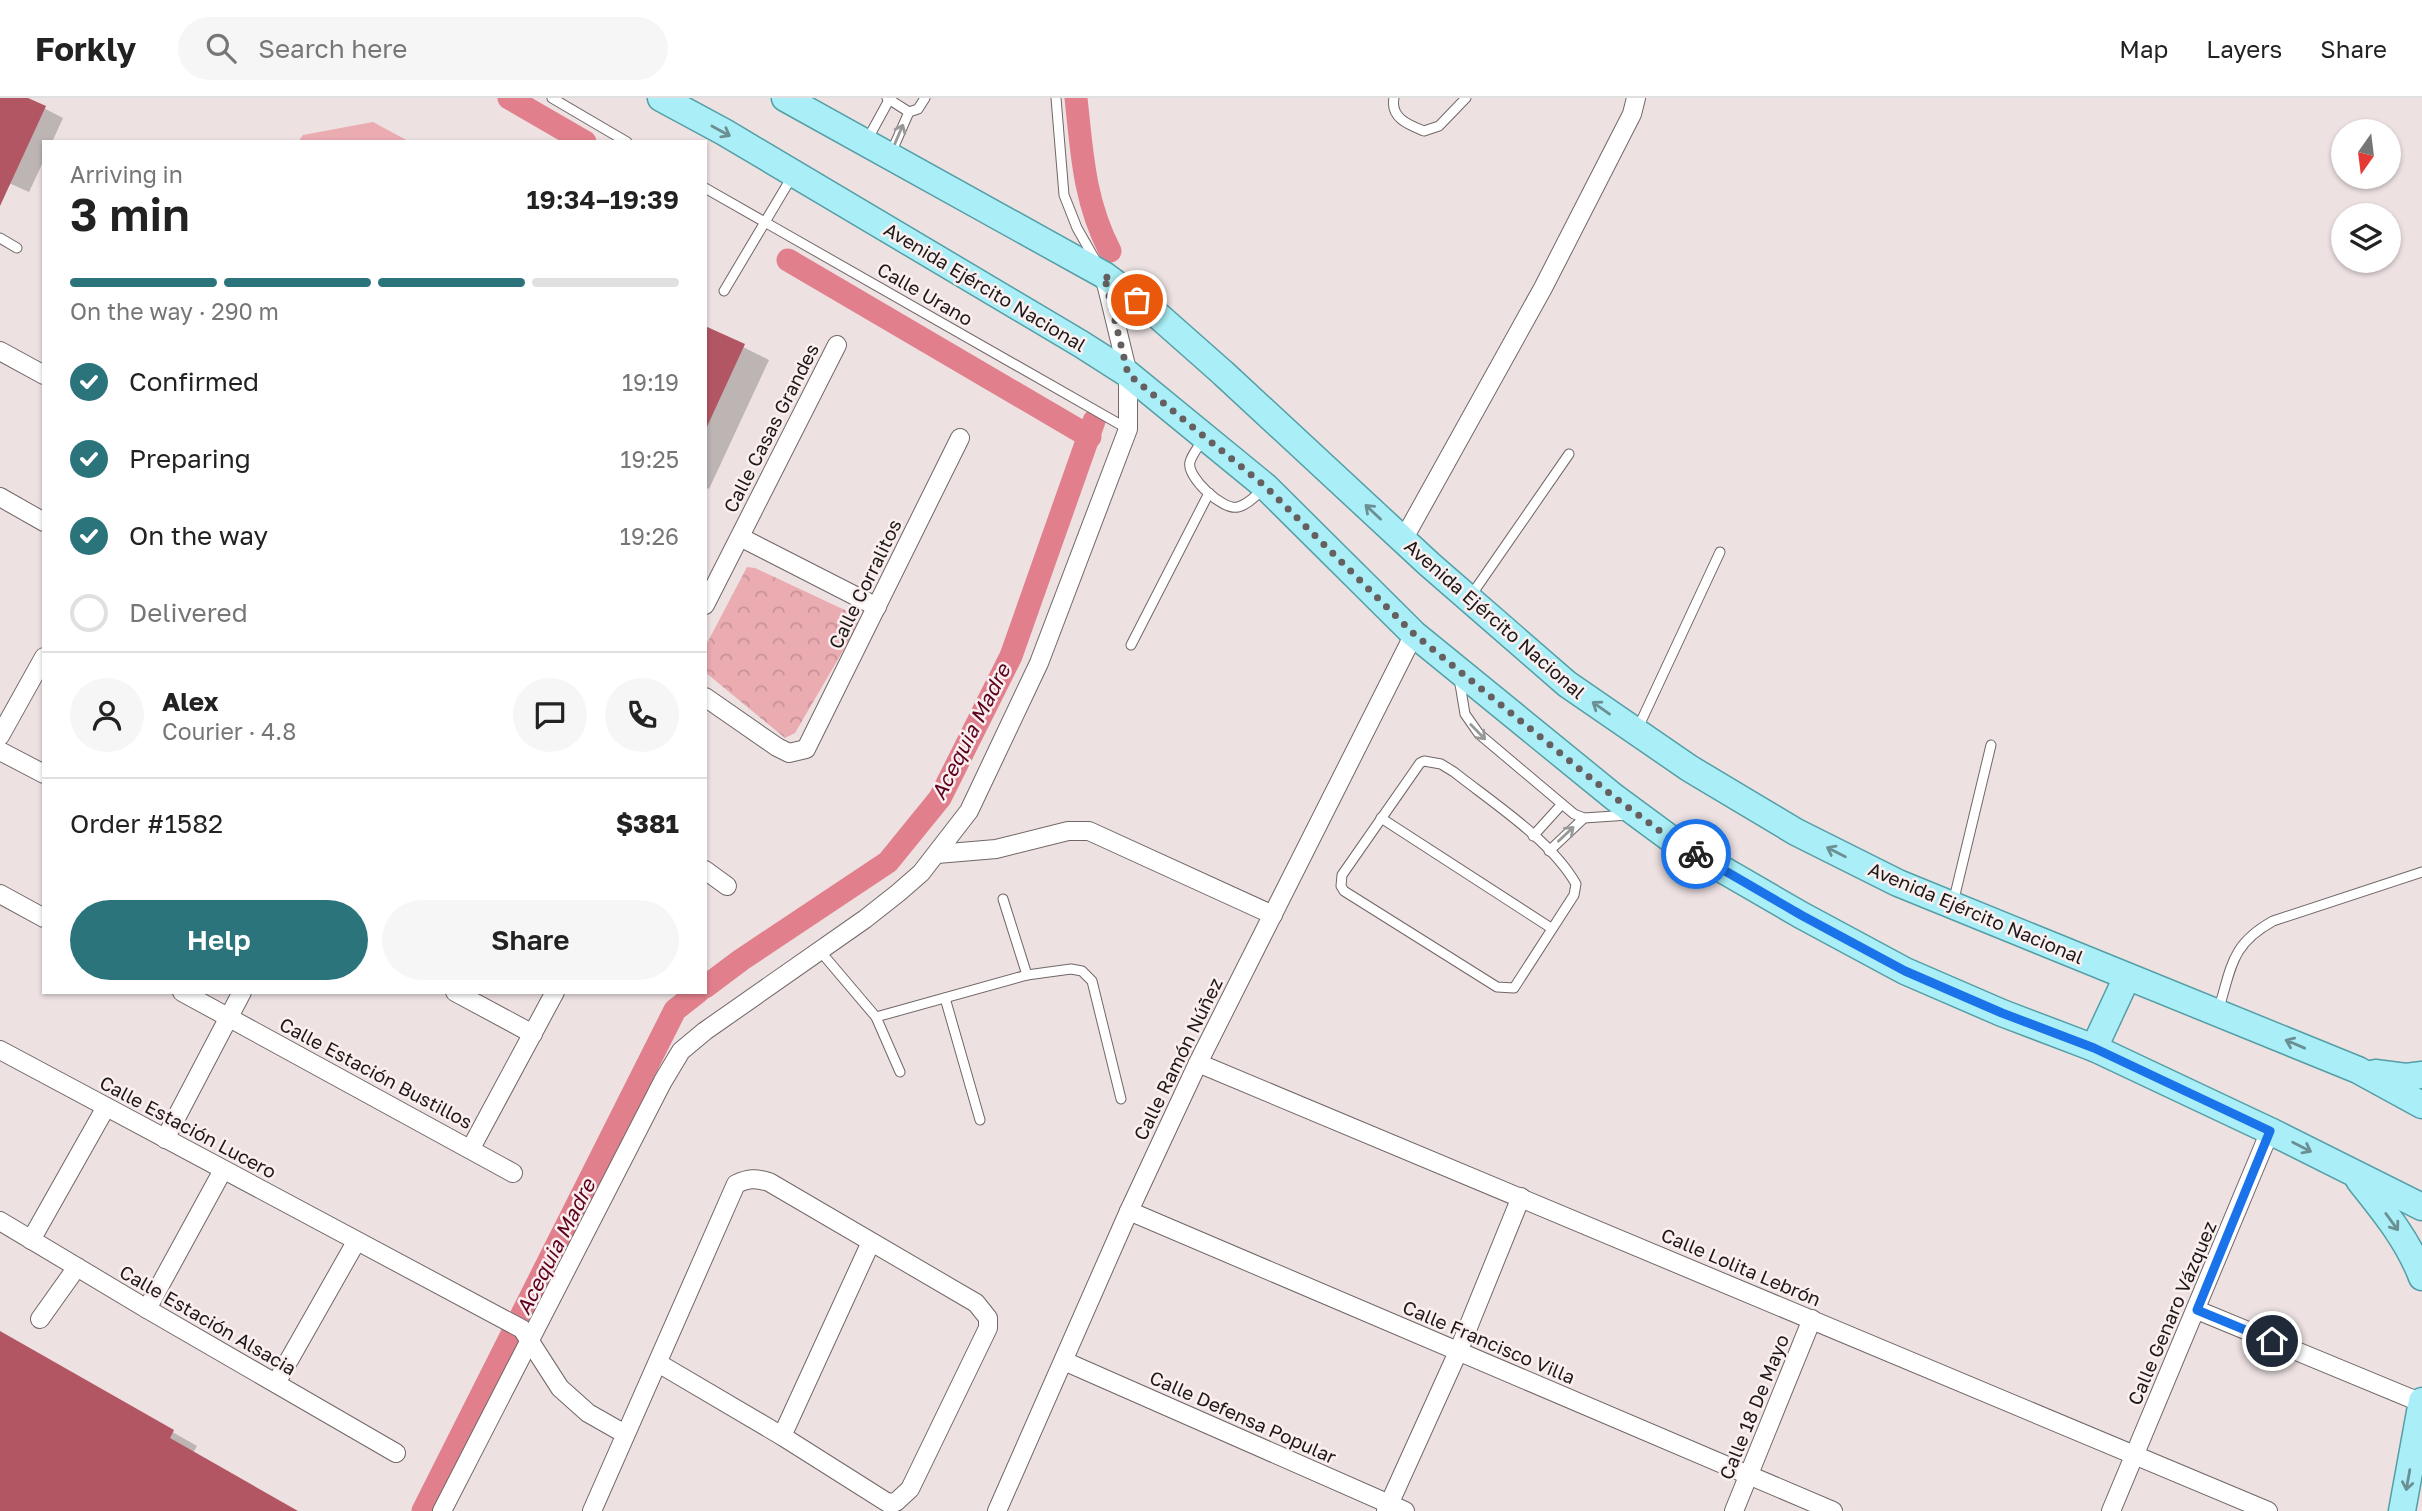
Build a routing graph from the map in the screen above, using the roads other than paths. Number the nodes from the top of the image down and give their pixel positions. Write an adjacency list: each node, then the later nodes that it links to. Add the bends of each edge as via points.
1 (552, 98): 11 (lane)
2 (661, 98): 14 (main road, Avenida Ejército Nacional, one-way to 14)
3 (785, 98): 12 (main road, Avenida Ejército Nacional)
4 (925, 98): 10 (lane, via 918,109)
5 (1056, 98): 19 (lane, via 1064,195)
6 (1394, 98): 7 (lane, via 1402,123 1424,131 1439,126)
7 (1466, 98)
8 (1636, 98): 34 (street, via 1543,288)
9 (888, 99): 10 (lane); 12 (lane)
10 (909, 112): 13 (lane, one-way to 10)
11 (624, 140)
12 (866, 143): 13 (main road, Avenida Ejército Nacional)
13 (890, 156): 19 (main road, Avenida Ejército Nacional)
14 (794, 173): 16 (lane); 24 (main road, Avenida Ejército Nacional)
15 (707, 189): 16 (lane, Calle Urano)
16 (764, 222): 20 (lane); 25 (lane, Calle Urano)
17 (0, 238): 18 (lane)
18 (16, 248)
19 (1104, 275): 24 (street); 34 (main road, Avenida Ejército Nacional, one-way to 19, via 1223,373)
20 (724, 291)
21 (836, 345): 33 (street, Calle Casas Grandes)
22 (0, 351): 23 (street)
23 (42, 374)
24 (1128, 374): 25 (street); 26 (main road, Avenida Ejército Nacional)
25 (1128, 429): 55 (street, via 1039,663 969,811)
26 (1205, 437): 29 (main road, Avenida Ejército Nacional); 30 (lane, via 1190,468)
27 (960, 438): 38 (street, Calle Corralitos)
28 (1569, 454): 36 (lane)
29 (1266, 487): 30 (lane, via 1235,508); 39 (main road, Avenida Ejército Nacional)
30 (1209, 493): 40 (lane)
31 (0, 497): 32 (street)
32 (42, 521)
33 (740, 537): 37 (street, Calle Casas Grandes); 38 (street)
34 (1403, 540): 36 (main road, Avenida Ejército Nacional)
35 (1720, 552): 44 (lane)
36 (1469, 599): 44 (main road, Avenida Ejército Nacional, one-way to 36, via 1567,684)
37 (707, 602)
38 (877, 607): 43 (street, Calle Corralitos, via 806,749 789,753 777,747)
39 (1414, 634): 42 (main road, Avenida Ejército Nacional); 62 (street, Calle Ramón Núñez)
40 (1131, 645)
41 (42, 661): 45 (street)
42 (1457, 669): 49 (lane, one-way to 49, via 1471,724); 50 (main road, Avenida Ejército Nacional)
43 (707, 698)
44 (1636, 732): 61 (main road, Avenida Ejército Nacional, one-way to 44, via 1796,832)
45 (0, 736)
46 (1991, 746): 61 (lane)
47 (0, 751): 48 (street)
48 (42, 773)
49 (1562, 804): 52 (lane); 53 (lane)
50 (1637, 814): 52 (lane); 77 (main road, Avenida Ejército Nacional, via 1675,842 1905,971)
51 (1381, 818): 53 (lane, via 1424,761 1454,772); 64 (lane); 64 (lane, via 1342,875 1344,891 1506,989 1514,988)
52 (1584, 818): 54 (lane, one-way to 52)
53 (1533, 835): 54 (lane)
54 (1549, 851): 64 (lane, via 1572,877 1576,889)
55 (937, 854): 62 (street, via 996,849 1068,831 1089,831); 65 (street, via 898,893)
56 (707, 871): 58 (street)
57 (2422, 872): 73 (lane, via 2273,921 2252,933 2237,950)
58 (727, 886)
59 (0, 894): 63 (street)
60 (1003, 899): 66 (lane)
61 (1952, 905): 67 (main road, Avenida Ejército Nacional)
62 (1273, 915): 79 (street, Calle Ramón Núñez)
63 (42, 917)
64 (1551, 928)
65 (820, 951): 74 (lane); 106 (street, via 681,1051)
66 (1027, 975): 72 (lane); 83 (lane, via 1072,969 1092,981)
67 (2127, 977): 73 (main road, Avenida Ejército Nacional); 77 (main road)
68 (186, 994): 75 (street, Calle Estación Bustillos)
69 (241, 994): 75 (street)
70 (459, 994): 76 (street)
71 (554, 994): 76 (street)
72 (945, 998): 74 (lane); 86 (lane)
73 (2217, 1011): 80 (main road, Avenida Ejército Nacional, one-way to 73)
74 (877, 1017): 81 (lane)
75 (229, 1018): 88 (street); 89 (street, Calle Estación Bustillos)
76 (533, 1034): 89 (street)
77 (2094, 1048): 87 (main road, Avenida Ejército Nacional)
78 (0, 1050): 85 (street, Calle Estación Lucero)
79 (1198, 1063): 93 (street, Calle Lolita Lebrón); 95 (street, Calle Ramón Núñez)
80 (2358, 1070): 82 (main road); 84 (main road, Avenida Ejército Nacional)
81 (900, 1072)
82 (2422, 1075)
83 (1121, 1099)
84 (2422, 1105)
85 (106, 1107): 88 (street, Calle Estación Lucero); 97 (street)
86 (980, 1120)
87 (2270, 1131): 92 (main road, Avenida Ejército Nacional, one-way to 92); 103 (street, Calle Genaro Vázquez)
88 (165, 1139): 90 (street, Calle Estación Lucero)
89 (471, 1148): 91 (street, Calle Estación Bustillos)
90 (223, 1170): 98 (street, Calle Estación Lucero); 102 (street)
91 (513, 1173)
92 (2353, 1173): 94 (main road, Avenida Ejército Nacional); 101 (main road, one-way to 101, via 2398,1231)
93 (1521, 1197): 105 (street, Calle Lolita Lebrón); 107 (street)
94 (2422, 1207)
95 (1129, 1211): 107 (street, Calle Francisco Villa); 108 (street, Calle Ramón Núñez)
96 (0, 1221): 97 (street, Calle Estación Alsacia)
97 (31, 1240): 100 (street, Calle Estación Alsacia)
98 (356, 1242): 106 (street, Calle Estación Lucero, via 503,1317); 110 (street)
99 (871, 1242): 109 (street, via 769,1182 748,1179 736,1184); 113 (street); 113 (street, via 976,1303 988,1318 988,1328 910,1489 896,1502 888,1503)
100 (77, 1267): 102 (street, Calle Estación Alsacia); 104 (street)
101 (2422, 1276)
102 (147, 1309): 110 (street, Calle Estación Alsacia)
103 (2197, 1310): 111 (street); 115 (street, Calle Genaro Vázquez)
104 (40, 1319)
105 (1812, 1319): 115 (street, Calle Lolita Lebrón); 116 (street, Calle 18 De Mayo)
106 (526, 1334): 112 (street, via 560,1388 588,1413); 119 (street)
107 (1458, 1352): 116 (street, Calle Francisco Villa); 118 (street)
108 (1064, 1361): 118 (street, Calle Defensa Popular); 120 (street, Calle Ramón Núñez)
109 (658, 1363): 112 (street); 113 (street)
110 (276, 1383): 114 (street, Calle Estación Alsacia)
111 (2422, 1402): 125 (main road, one-way to 125)
112 (625, 1434): 117 (street)
113 (782, 1436)
114 (396, 1453)
115 (2134, 1456): 123 (street, Calle Genaro Vázquez); 124 (street, Calle Lolita Lebrón)
116 (1749, 1476): 121 (street, Calle 18 De Mayo); 122 (street, Calle Francisco Villa)
117 (597, 1509)
118 (1393, 1509)
119 (442, 1511)
120 (998, 1511)
121 (1734, 1511)
122 (1833, 1511)
123 (2111, 1511)
124 (2267, 1511)
125 (2402, 1511)

